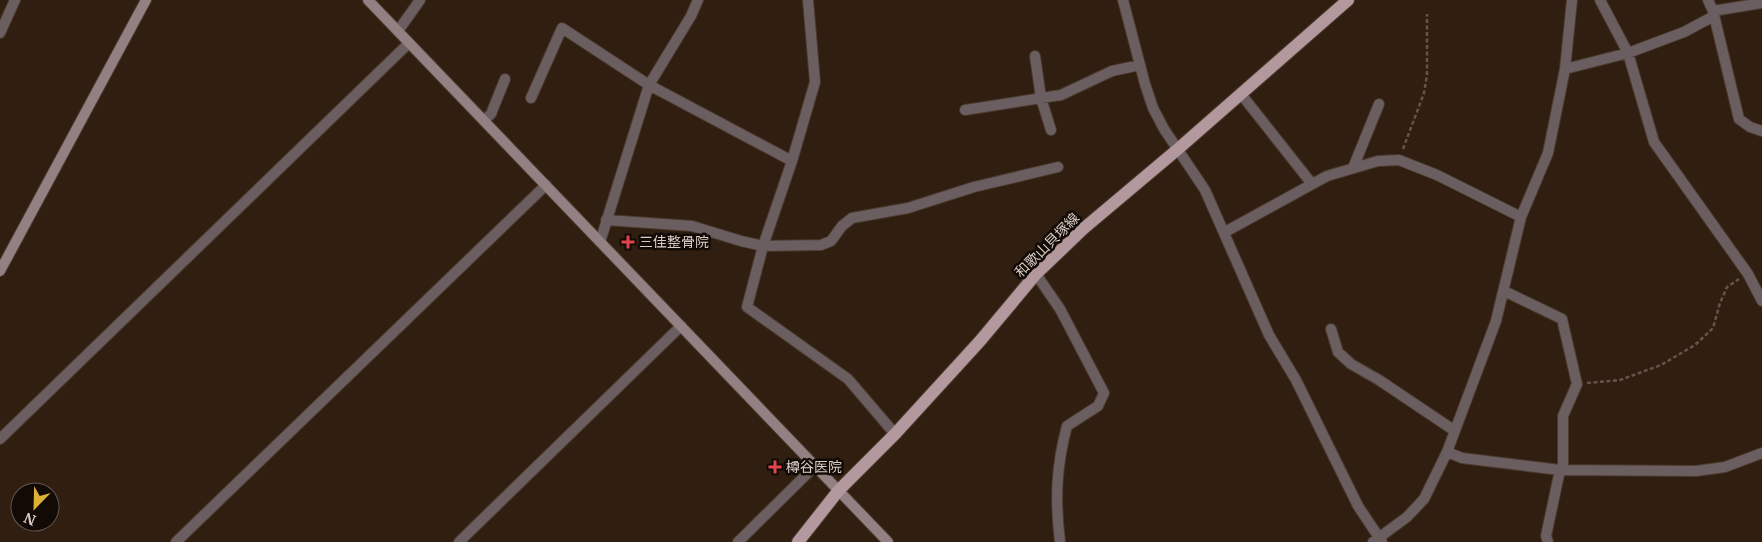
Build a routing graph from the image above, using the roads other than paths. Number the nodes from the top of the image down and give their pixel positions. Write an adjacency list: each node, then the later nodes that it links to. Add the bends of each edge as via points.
1 (15, 0): 15 (street)
2 (146, 0): 42 (street)
3 (368, 0): 14 (street)
4 (420, 0): 14 (street)
5 (698, 0): 22 (street)
6 (808, 0): 32 (street, via 815,82)
7 (1123, 0): 19 (street)
8 (1572, 0): 20 (street)
9 (1600, 0): 17 (street)
10 (1708, 0): 13 (street)
11 (1343, 2): 23 (main road, 和歌山貝塚線)
12 (1762, 3): 13 (street)
13 (1714, 13): 17 (street, via 1684,32); 30 (street, via 1739,119 1750,128)
14 (398, 31): 16 (street)
15 (0, 33)
16 (409, 42): 28 (street); 50 (street)
17 (1628, 53): 20 (street); 45 (street, via 1654,142 1748,274)
18 (1035, 56): 25 (street)
19 (1140, 64): 25 (street, via 1112,71 1061,95); 31 (street, via 1154,108)
20 (1565, 69): 37 (street, via 1548,153)
21 (505, 79): 28 (street, via 491,114)
22 (649, 85): 24 (street, via 562,28); 32 (street); 38 (street)
23 (1241, 94): 31 (main road, 和歌山貝塚線); 36 (street)
24 (531, 98)
25 (1041, 98): 27 (street); 29 (street)
26 (1379, 104): 34 (street)
27 (965, 110)
28 (484, 120): 35 (street)
29 (1051, 130)
30 (1762, 130)
31 (1178, 149): 39 (street, via 1205,190); 43 (main road, 和歌山貝塚線, via 1083,229)
32 (792, 161): 41 (street)
33 (1058, 167): 41 (street, via 974,187 908,208 852,218 831,241 821,245)
34 (1353, 168): 36 (street); 37 (street, via 1378,161 1399,160)
35 (546, 184): 40 (street); 57 (street)
36 (1312, 184): 39 (street)
37 (1521, 217): 44 (street)
38 (606, 220): 40 (street); 41 (street, via 692,226)
39 (1225, 232): 56 (street, via 1269,334)
40 (600, 242): 46 (street)
41 (763, 246): 49 (street, via 747,307 848,379)
42 (0, 271)
43 (1036, 274): 49 (main road, 和歌山貝塚線); 62 (street, via 1060,308 1104,393 1098,406 1067,426 1057,478)
44 (1504, 291): 48 (street); 54 (street, via 1562,319 1577,384 1563,416)
45 (1762, 301)
46 (682, 326): 53 (street); 58 (street)
47 (1331, 329): 48 (street, via 1338,352 1351,364)
48 (1455, 431): 51 (street)
49 (895, 434): 55 (main road, 和歌山貝塚線)
50 (0, 439)
51 (1447, 452): 54 (street, via 1462,458); 56 (street, via 1424,499 1407,518)
52 (1762, 453): 54 (street, via 1725,467 1696,472)
53 (815, 466): 55 (street); 59 (street)
54 (1561, 470): 63 (street, via 1546,536)
55 (839, 490): 60 (main road, 和歌山貝塚線); 61 (street)
56 (1378, 541)
57 (176, 542)
58 (459, 542)
59 (738, 542)
60 (798, 542)
61 (888, 542)
62 (1060, 542)
63 (1548, 542)

